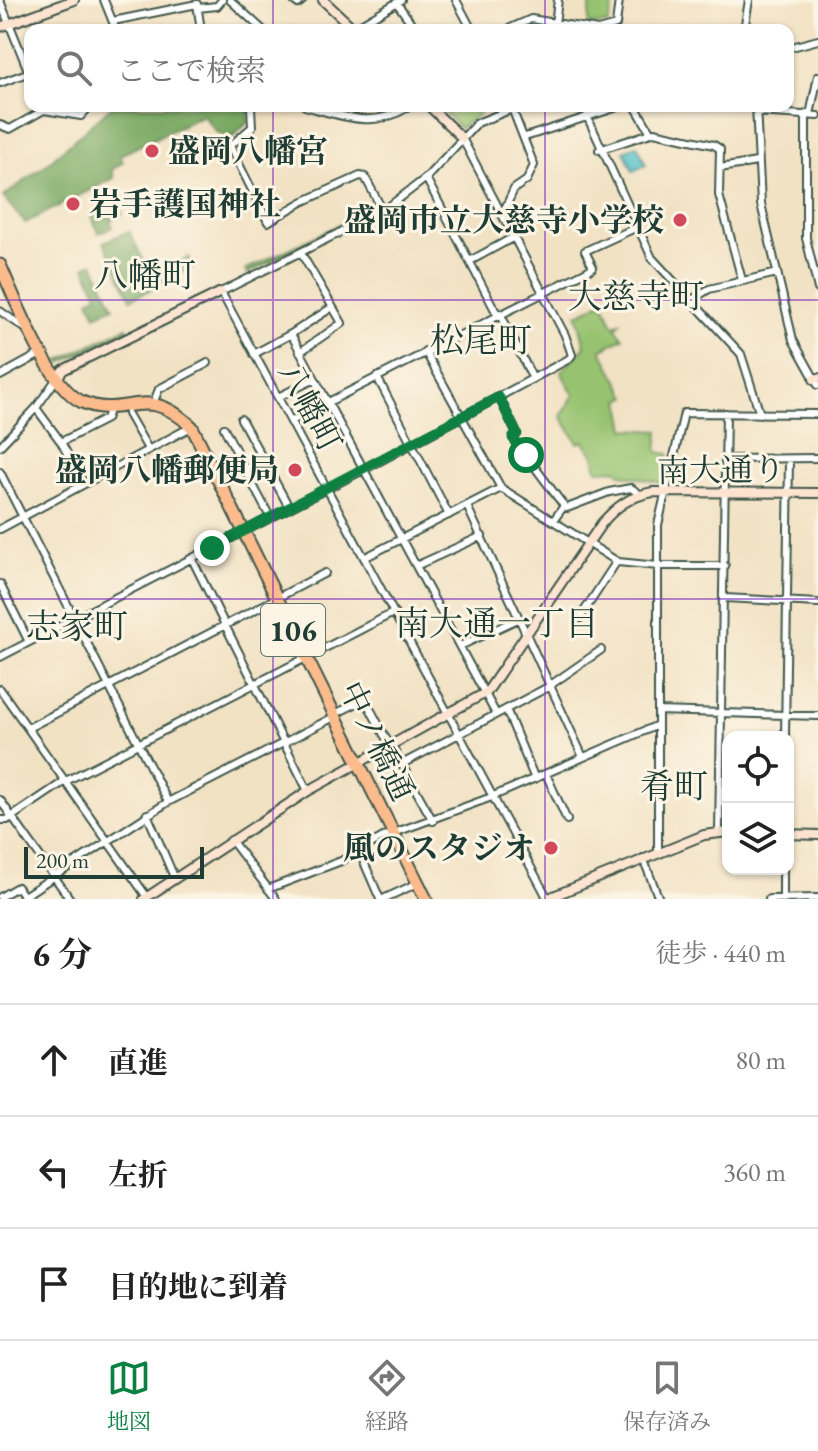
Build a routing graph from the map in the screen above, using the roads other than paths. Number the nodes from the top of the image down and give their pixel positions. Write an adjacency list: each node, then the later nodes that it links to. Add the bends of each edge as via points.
1 (74, 0): 29 (street)
2 (104, 0): 17 (street)
3 (163, 0): 16 (street)
4 (222, 0): 15 (street, via 217,6)
5 (230, 0): 20 (street)
6 (293, 0): 7 (street)
7 (303, 0)
8 (323, 0): 21 (street)
9 (456, 0): 24 (street)
10 (558, 0): 26 (street)
11 (619, 0): 27 (street)
12 (749, 0): 28 (street)
13 (0, 1): 29 (street)
14 (399, 1): 22 (street); 23 (street)
15 (197, 4): 16 (street); 19 (street)
16 (165, 10): 17 (street)
17 (113, 21): 18 (street)
18 (114, 24)
19 (200, 24)
20 (256, 24)
21 (349, 24)
22 (362, 24)
23 (412, 24)
24 (469, 24)
25 (520, 24): 26 (street, via 531,19)
26 (555, 24)
27 (616, 24)
28 (745, 24)
29 (4, 25): 32 (street)
30 (818, 40): 31 (street)
31 (794, 46)
32 (24, 62)
33 (24, 75): 35 (street)
34 (818, 76): 49 (street)
35 (0, 83)
36 (38, 112): 51 (street, via 10,129)
37 (62, 112): 38 (street)
38 (85, 112)
39 (251, 112): 59 (street, via 252,127 230,146 268,222 360,176)
40 (331, 112): 41 (street, via 371,121)
41 (401, 112)
42 (435, 112): 54 (street)
43 (503, 112): 54 (street, via 477,123)
44 (514, 112): 53 (street)
45 (601, 112): 50 (street)
46 (639, 112): 52 (street)
47 (757, 112): 56 (street)
48 (784, 112): 49 (street)
49 (811, 115): 69 (street, via 806,238)
50 (587, 116): 53 (street); 55 (street)
51 (0, 125)
52 (651, 133): 55 (street); 57 (street, via 714,145 720,149)
53 (525, 137): 60 (street, via 534,165)
54 (462, 138): 58 (street); 60 (street)
55 (599, 150): 61 (street)
56 (757, 162): 57 (street); 66 (street, via 757,188)
57 (720, 168): 67 (street, via 719,195)
58 (426, 178): 59 (street); 64 (street)
59 (383, 211): 63 (street)
60 (502, 215): 62 (street)
61 (635, 228): 70 (street, via 585,251 593,267); 72 (street, via 667,278)
62 (514, 237): 64 (street); 70 (street)
63 (301, 253): 71 (street); 73 (street)
64 (470, 261): 75 (street)
65 (0, 265): 68 (highway)
66 (777, 273): 67 (street); 88 (street, via 793,340)
67 (742, 280): 72 (street)
68 (4, 287): 77 (highway)
69 (818, 289)
70 (543, 291): 75 (street); 87 (street, via 572,355)
71 (221, 292): 81 (street, 八幡町); 85 (street, via 63,370)
72 (693, 299): 97 (street, via 741,354)
73 (331, 308): 76 (street); 79 (street, via 342,323)
74 (0, 311): 77 (street)
75 (499, 313): 78 (street); 87 (street)
76 (291, 334): 79 (street); 81 (street)
77 (35, 335): 80 (highway)
78 (425, 351): 84 (street); 99 (street)
79 (300, 352): 86 (street)
80 (42, 353): 83 (street); 85 (highway)
81 (254, 354): 89 (street, 八幡町)
82 (208, 363): 92 (street, via 159,389)
83 (0, 376)
84 (377, 377): 91 (street); 105 (street)
85 (57, 378): 93 (highway, via 81,401); 94 (street)
86 (315, 379): 89 (street); 91 (street)
87 (533, 379): 90 (street)
88 (817, 381)
89 (278, 397): 101 (street, 八幡町)
90 (499, 397): 99 (street); 125 (street, via 517,434 513,438)
91 (329, 403): 101 (street); 112 (street)
92 (153, 404): 93 (highway); 102 (highway)
93 (110, 407): 104 (street, via 106,419)
94 (36, 408): 104 (street); 106 (street)
95 (726, 413): 97 (street); 109 (street); 119 (street, via 684,413)
96 (128, 414): 107 (street)
97 (760, 414): 98 (street)
98 (818, 414)
99 (462, 417): 105 (street); 118 (street)
100 (241, 419): 111 (street)
101 (291, 421): 117 (street, 八幡町)
102 (192, 427): 107 (street); 116 (highway, 中ノ橋通 / 106)
103 (224, 428): 113 (street)
104 (61, 442): 115 (street)
105 (412, 444): 112 (street); 127 (street)
106 (0, 446)
107 (148, 449): 115 (street)
108 (818, 458): 110 (street)
109 (726, 459): 110 (street); 120 (street)
110 (789, 459): 121 (street)
111 (264, 460): 113 (street); 126 (street)
112 (364, 467): 117 (street); 134 (street)
113 (245, 470): 116 (street); 129 (street)
114 (0, 472): 128 (street)
115 (83, 483): 128 (street)
116 (220, 484): 132 (highway, 中ノ橋通 / 106)
117 (326, 487): 126 (street); 136 (street, 八幡町)
118 (501, 488): 124 (street); 130 (street)
119 (665, 493): 120 (street, 南大通り); 123 (street, 南大通り); 140 (street)
120 (725, 493): 121 (street, 南大通り); 141 (street)
121 (788, 493): 122 (street, 南大通り); 146 (street)
122 (818, 493)
123 (641, 495): 125 (street, via 622,489); 135 (street, 南大通り, via 615,508)
124 (467, 506): 127 (street); 133 (street)
125 (564, 506): 130 (street)
126 (289, 507): 129 (street)
127 (449, 515): 134 (street)
128 (24, 516): 131 (street); 149 (street)
129 (270, 517): 132 (street)
130 (553, 521): 135 (street)
131 (0, 529)
132 (243, 532): 137 (street); 145 (highway, 中ノ橋通 / 106)
133 (482, 536): 139 (street); 150 (street)
134 (402, 537): 136 (street); 139 (street)
135 (589, 544): 138 (street); 153 (street, 南大通り)
136 (364, 558): 148 (street, 八幡町)
137 (192, 559): 149 (street); 152 (street)
138 (617, 561): 140 (street); 151 (street)
139 (418, 565): 155 (street)
140 (658, 566): 141 (street); 165 (street)
141 (725, 566): 144 (street)
142 (325, 573): 145 (street)
143 (0, 584): 154 (street)
144 (725, 598): 146 (street); 168 (street)
145 (277, 599): 152 (street); 158 (highway, 中ノ橋通 / 106)
146 (787, 601): 147 (street); 170 (street)
147 (818, 603)
148 (393, 613): 158 (street); 166 (street, 八幡町)
149 (76, 618): 154 (street); 159 (street)
150 (520, 618): 153 (street); 155 (street)
151 (579, 619)
152 (225, 625): 159 (street); 161 (street)
153 (528, 634): 160 (street); 163 (street, 南大通り)
154 (29, 642): 157 (street)
155 (460, 646): 163 (street)
156 (601, 650): 160 (street)
157 (0, 657)
158 (308, 659): 161 (street); 169 (highway, 中ノ橋通 / 106)
159 (110, 685): 173 (street); 177 (street)
160 (552, 685): 164 (street); 179 (street)
161 (256, 686): 176 (street); 177 (street)
162 (0, 689): 173 (street)
163 (486, 693): 166 (street, 南大通り); 167 (street)
164 (506, 709): 167 (street); 183 (street)
165 (658, 711): 168 (street); 172 (street)
166 (448, 714): 175 (street, 八幡町); 178 (street, 南大通り)
167 (496, 714): 175 (street)
168 (722, 714): 170 (street); 189 (street)
169 (335, 715): 176 (street); 178 (street, via 365,699); 180 (highway, 中ノ橋通 / 106)
170 (785, 715): 171 (street); 174 (street)
171 (818, 716)
172 (658, 725): 179 (street); 201 (street)
173 (28, 728): 184 (street)
174 (785, 731)
175 (459, 734): 181 (street); 186 (street, 八幡町)
176 (284, 742): 185 (street); 188 (street)
177 (140, 746): 184 (street); 188 (street)
178 (390, 746): 180 (street, 南大通り); 181 (street)
179 (583, 757): 182 (street)
180 (359, 763): 185 (street, 南大通り); 196 (highway, 中ノ橋通 / 106)
181 (402, 764): 194 (street)
182 (546, 774): 183 (street); 193 (street)
183 (535, 779): 186 (street)
184 (67, 782): 191 (street); 200 (street)
185 (308, 791): 199 (street, 南大通り)
186 (492, 797): 194 (street); 216 (street, 八幡町)
187 (0, 800): 191 (street)
188 (168, 802): 190 (street)
189 (724, 803)
190 (147, 814): 200 (street); 205 (street)
191 (12, 817): 192 (street); 206 (street)
192 (0, 820)
193 (567, 820)
194 (433, 821): 196 (street)
195 (722, 833): 201 (street)
196 (394, 834): 202 (street); 207 (highway, 中ノ橋通 / 106)
197 (794, 834): 198 (street)
198 (818, 835)
199 (231, 840): 205 (street, 南大通り); 208 (street)
200 (108, 841): 206 (street); 210 (street)
201 (658, 852): 203 (street)
202 (360, 853): 208 (street); 214 (street)
203 (643, 858): 216 (street); 217 (street)
204 (783, 875): 219 (street)
205 (174, 877): 210 (street, 南大通り)
206 (55, 878): 209 (street, via 24,896 17,887); 212 (street)
207 (418, 883): 214 (street); 215 (highway, 中ノ橋通 / 106)
208 (268, 889): 213 (street)
209 (0, 897)
210 (146, 898)
211 (818, 898): 219 (street)
212 (70, 899)
213 (276, 899)
214 (382, 899)
215 (426, 899)
216 (547, 899)
217 (659, 899)
218 (769, 899): 219 (street)
219 (783, 899)

